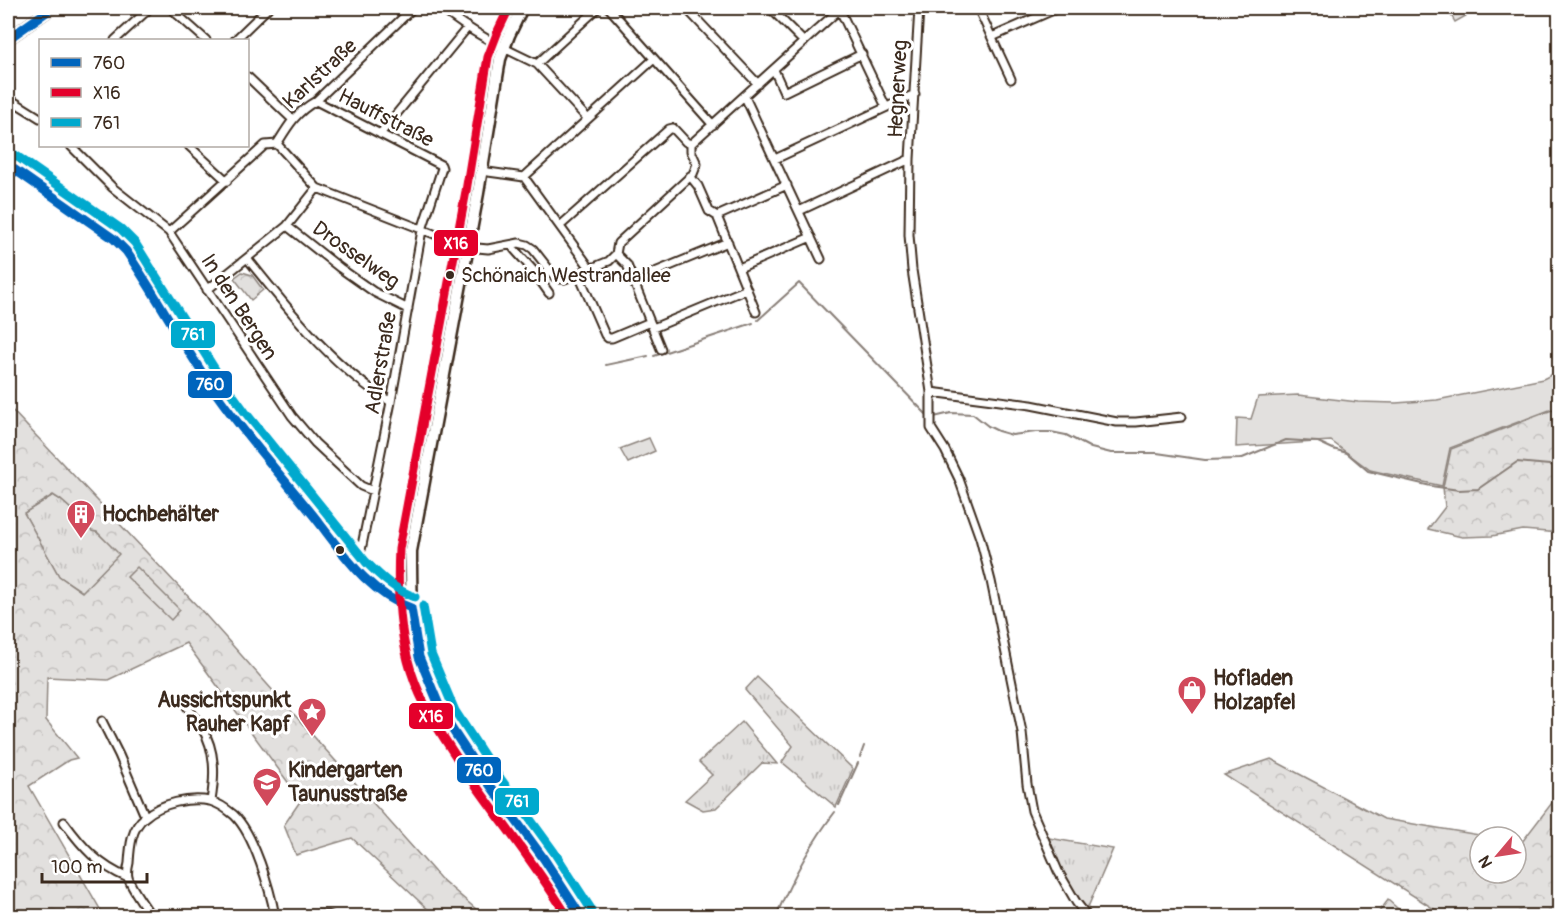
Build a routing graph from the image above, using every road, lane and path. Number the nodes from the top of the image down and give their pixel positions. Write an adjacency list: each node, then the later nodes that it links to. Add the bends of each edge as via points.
1 (52, 8): 19 (street)
2 (150, 8): 20 (street)
3 (171, 8): 21 (street)
4 (268, 8): 22 (street)
5 (413, 8): 35 (street, Karlstraße)
6 (441, 8): 17 (street)
7 (522, 8): 24 (main road)
8 (598, 8): 27 (street)
9 (609, 8): 26 (street)
10 (686, 8): 31 (street)
11 (770, 8): 23 (street)
12 (840, 8): 23 (street); 25 (street)
13 (905, 8): 16 (street)
14 (978, 8): 18 (street)
15 (1058, 8): 18 (street)
16 (919, 9): 32 (street, Hegnerweg)
17 (467, 28): 24 (street); 41 (street)
18 (992, 37): 30 (street)
19 (8, 39)
20 (116, 39)
21 (205, 39)
22 (236, 39)
23 (804, 42): 28 (street)
24 (504, 49): 27 (street); 50 (main road)
25 (862, 54): 28 (street, via 784,92); 36 (street)
26 (654, 59): 38 (street); 40 (street)
27 (537, 64): 38 (street)
28 (774, 70): 31 (street)
29 (249, 78): 39 (street)
30 (1011, 79)
31 (758, 84): 33 (street)
32 (915, 94): 36 (street); 47 (street, Hegnerweg)
33 (745, 97): 40 (street); 46 (street)
34 (8, 98): 37 (street)
35 (316, 101): 39 (street, Karlstraße); 41 (street, Hauffstraße)
36 (886, 106): 46 (street)
37 (39, 117)
38 (588, 119): 52 (street)
39 (292, 120): 42 (street, Karlstraße)
40 (713, 125): 43 (street)
41 (380, 134): 49 (street, Hauffstraße)
42 (277, 144): 53 (street, Karlstraße, via 266,145); 55 (street)
43 (691, 144): 51 (street, via 697,164); 59 (street, via 673,128 669,129)
44 (72, 147): 61 (street, In den Bergen, via 113,188)
45 (190, 147): 53 (street)
46 (775, 159): 54 (street)
47 (910, 159): 56 (street); 80 (street, Hegnerweg, via 912,270)
48 (8, 165): 84 (street, via 126,251 211,386)
49 (441, 165): 60 (street, Adlerstraße)
50 (481, 171): 52 (street); 64 (main road)
51 (690, 176): 57 (street, via 709,211); 66 (street, via 618,243)
52 (524, 177): 59 (street)
53 (226, 181): 61 (street, Karlstraße)
54 (787, 185): 56 (street); 57 (street)
55 (317, 189): 58 (street); 60 (street)
56 (799, 211): 62 (street)
57 (717, 216): 63 (street)
58 (287, 226): 67 (street); 76 (street, Drosselweg, via 374,292)
59 (560, 226): 69 (street)
60 (422, 230): 64 (street); 76 (street, Adlerstraße)
61 (169, 232): 74 (street, In den Bergen)
62 (811, 237): 68 (street); 70 (street)
63 (728, 242): 70 (street); 72 (street)
64 (467, 247): 71 (street, via 488,249 519,243 533,249 555,277 565,279); 85 (main road, via 411,551)
65 (514, 249): 75 (street)
66 (616, 254): 69 (street); 72 (street, via 627,265)
67 (247, 258): 74 (street); 81 (street, via 336,360)
68 (821, 259)
69 (590, 268): 71 (street)
70 (739, 268): 73 (street)
71 (578, 273): 78 (street, via 608,338)
72 (633, 280): 78 (street)
73 (747, 289): 77 (street); 78 (street)
74 (207, 290): 83 (street, In den Bergen, via 292,416 361,486)
75 (549, 293)
76 (408, 309): 81 (street, Adlerstraße)
77 (756, 312)
78 (651, 325): 79 (street)
79 (661, 350)
80 (931, 392): 82 (street, via 1031,405 1117,422); 97 (street, Hegnerweg, via 932,428 959,479 988,571 1022,732 1032,811 1058,871)
81 (391, 402): 83 (street, Adlerstraße)
82 (1182, 417)
83 (373, 491): 84 (street, Adlerstraße)
84 (357, 570): 85 (street, via 377,591)
85 (411, 608): 96 (main road, via 419,657 444,717)
86 (186, 705): 88 (street, via 203,729 212,754)
87 (102, 721): 89 (street)
88 (211, 801): 89 (street, via 183,800); 93 (street, via 235,816 244,828 268,885)
89 (145, 816): 91 (street, via 130,843)
90 (64, 822): 91 (street, via 93,857)
91 (128, 878): 92 (street)
92 (151, 916)
93 (275, 916)
94 (300, 916): 95 (street)
95 (331, 916)
96 (581, 916)
97 (1087, 916)

